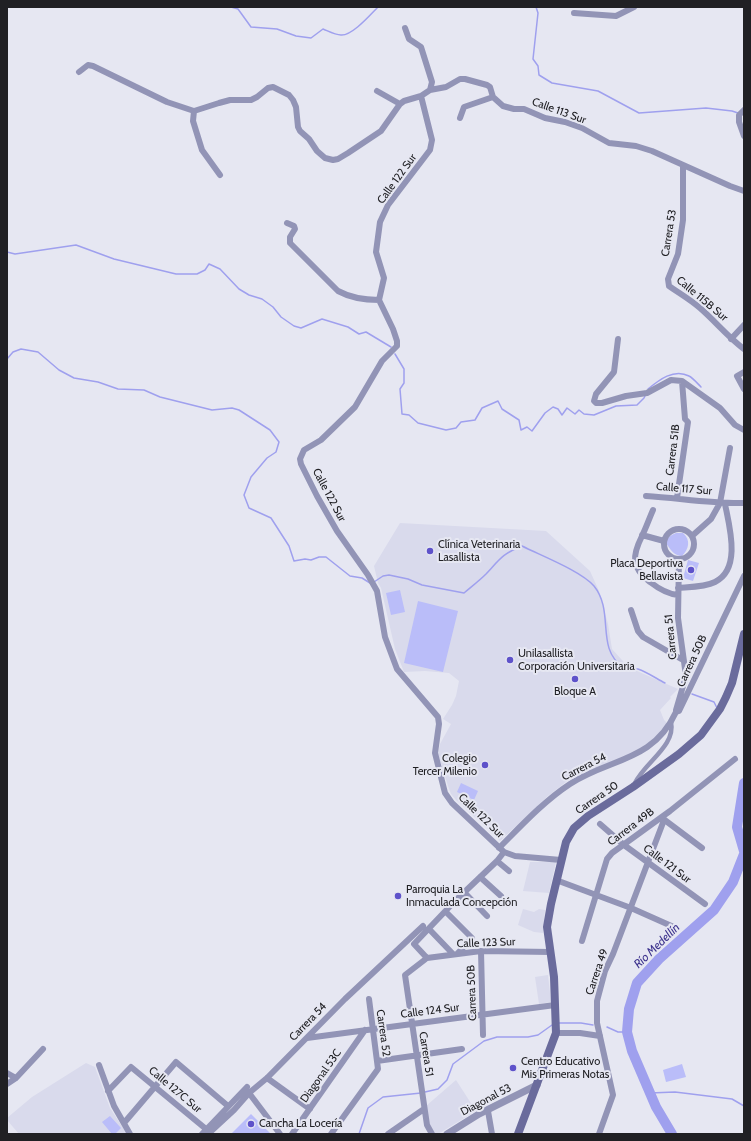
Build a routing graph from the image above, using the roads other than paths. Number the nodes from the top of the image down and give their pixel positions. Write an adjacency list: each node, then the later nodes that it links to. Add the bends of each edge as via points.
1 (634, 7): 2 (street, via 616,16)
2 (574, 13)
3 (405, 28): 5 (street, via 409,39 421,47 432,82)
4 (79, 72): 10 (street, via 88,65 93,66 166,102)
5 (430, 90): 7 (street, Calle 113 Sur); 8 (street, Calle 113 Sur, via 465,78 490,87)
6 (377, 92): 9 (street)
7 (421, 96): 9 (street, Calle 113 Sur); 19 (street, Calle 122 Sur, via 432,140 430,150 388,205 380,222 376,252 384,278)
8 (493, 97): 12 (street, via 464,107); 14 (street, Calle 113 Sur, via 503,106 524,109 545,118 565,122 582,128 604,141 636,146)
9 (400, 104): 10 (street, via 381,132 333,160 325,158 317,151 300,131 296,106 289,95 273,87 251,100 230,100)
10 (194, 111): 15 (street, via 193,121 202,150)
11 (741, 113): 13 (street, via 739,122)
12 (460, 118)
13 (744, 136)
14 (683, 165): 16 (street, Calle 113 Sur); 18 (street, Carrera 53, via 683,220 678,254)
15 (220, 175)
16 (744, 191)
17 (287, 223): 19 (street, via 295,229 290,237 290,243 338,291 366,300)
18 (668, 279): 22 (street, Calle 115B Sur, via 669,286 699,307)
19 (379, 300): 53 (street, Calle 122 Sur, via 393,329 397,346 382,361 355,407 321,440 304,450 300,459 301,464 337,531 377,591 386,637 397,669 438,716 440,724 435,753 445,793 452,803)
20 (744, 325): 22 (street)
21 (618, 339): 25 (street, via 614,372 596,394 596,403 647,393 671,380)
22 (731, 339): 23 (street, Calle 115B Sur)
23 (744, 349)
24 (744, 372): 26 (street, via 737,376)
25 (682, 381): 27 (street, via 720,408 735,425); 30 (street, Carrera 51B, via 685,419 688,422)
26 (744, 389)
27 (744, 430)
28 (730, 448): 31 (street)
29 (646, 496): 30 (street, Calle 117 Sur)
30 (677, 498): 31 (street, Calle 117 Sur)
31 (722, 503): 32 (street, Calle 117 Sur); 35 (street, via 711,519); 39 (street, via 731,538 731,559 727,570 722,578 715,582)
32 (744, 503)
33 (653, 510): 34 (street)
34 (642, 535): 36 (street); 40 (street, via 635,550 636,568 654,585 669,594)
35 (692, 536): 36 (street, via 682,529 676,529 670,531); 37 (street, via 692,551 687,557)
36 (664, 541): 37 (street, via 668,552)
37 (679, 559): 39 (street, Carrera 51)
38 (744, 576): 44 (street, Carrera 50B, via 679,711)
39 (678, 588): 40 (street, Carrera 51)
40 (678, 595): 43 (street, Carrera 51)
41 (631, 610): 43 (street, via 638,631 643,637)
42 (744, 634): 48 (main road, Carrera 50, via 732,683 709,725 692,744)
43 (683, 660): 44 (street, Carrera 51, via 686,676)
44 (676, 712): 45 (street, Carrera 50B)
45 (671, 722): 46 (street, Carrera 50B); 48 (street, via 670,738 638,778)
46 (648, 747): 53 (street, Carrera 54, via 568,785 546,802)
47 (735, 759): 49 (street, Carrera 49B)
48 (634, 787): 55 (main road, Carrera 50, via 574,828 566,842)
49 (663, 819): 51 (street, Carrera 49B); 52 (street); 56 (street, Carrera 49)
50 (600, 824): 51 (street, Calle 121 Sur)
51 (624, 845): 56 (street, Calle 121 Sur); 61 (street, Carrera 49B, via 607,859)
52 (702, 848)
53 (502, 850): 54 (street, Carrera 54); 55 (street, Calle 122 Sur, via 515,856)
54 (497, 860): 57 (street); 58 (street, Carrera 54)
55 (561, 860): 59 (main road, Carrera 50)
56 (648, 862): 63 (street, Calle 121 Sur); 64 (street, Carrera 49)
57 (509, 871)
58 (480, 876): 60 (street, Carrera 54); 62 (street)
59 (556, 880): 61 (street); 72 (main road, Carrera 50, via 547,927)
60 (464, 892): 65 (street, Carrera 54); 66 (street)
61 (596, 895): 64 (street); 70 (street, Carrera 49B)
62 (501, 896)
63 (705, 904)
64 (630, 908): 67 (street); 84 (street, Carrera 49, via 605,971 597,1001)
65 (446, 912): 68 (street, Carrera 54); 73 (street, via 472,938)
66 (486, 916)
67 (676, 928)
68 (429, 929): 69 (street, Carrera 54); 73 (street)
69 (422, 936): 74 (street, Carrera 54, via 414,944); 85 (street, Carrera 54, via 422,926)
70 (582, 941)
71 (480, 951): 72 (street, Calle 123 Sur); 73 (street, Calle 123 Sur); 78 (street, Carrera 50B)
72 (551, 952): 77 (main road, Carrera 50)
73 (455, 954): 74 (street, Calle 123 Sur)
74 (427, 958): 75 (street, Calle 123 Sur)
75 (405, 975): 79 (street, Carrera 51)
76 (369, 999): 81 (street, Carrera 52)
77 (556, 1005): 78 (street, Calle 124 Sur); 80 (main road, Carrera 50)
78 (483, 1014): 79 (street, Calle 124 Sur); 83 (street, Carrera 50B)
79 (411, 1023): 81 (street, Calle 124 Sur); 88 (street, Carrera 51)
80 (556, 1027): 84 (street); 96 (main road, Carrera 50)
81 (373, 1029): 82 (street, Calle 124 Sur); 89 (street, Carrera 52)
82 (365, 1030): 85 (street, Calle 124 Sur); 100 (street, Diagonal 53C)
83 (483, 1035)
84 (600, 1036): 114 (street, Carrera 49, via 613,1095)
85 (307, 1038): 93 (street, Carrera 54)
86 (462, 1049): 88 (street)
87 (43, 1050): 92 (street)
88 (417, 1055): 89 (street); 101 (street, Carrera 51)
89 (377, 1061): 108 (street, Carrera 52, via 378,1069)
90 (99, 1065): 98 (street)
91 (7, 1073): 92 (street)
92 (16, 1078): 94 (street)
93 (267, 1078): 97 (street, Carrera 54); 100 (street)
94 (7, 1084)
95 (155, 1086): 98 (street, Calle 127C Sur, via 131,1067); 99 (street, via 176,1062); 103 (street); 104 (street, Calle 127C Sur)
96 (536, 1086): 102 (street, Diagonal 53); 113 (main road, Carrera 50)
97 (248, 1090): 99 (street, Carrera 54); 104 (street, Carrera 54, via 234,1110); 106 (street)
98 (108, 1091): 103 (street)
99 (228, 1106): 104 (street, Carrera 54)
100 (310, 1109): 107 (street, Diagonal 53C)
101 (424, 1109): 109 (street); 110 (street, Carrera 51, via 427,1125)
102 (488, 1111): 111 (street, Diagonal 53); 112 (street)
103 (124, 1123): 105 (street)
104 (205, 1132)
105 (130, 1134)
106 (280, 1134)
107 (292, 1134)
108 (331, 1134)
109 (388, 1134)
110 (432, 1134)
111 (447, 1134)
112 (492, 1134)
113 (518, 1134)
114 (599, 1134)

